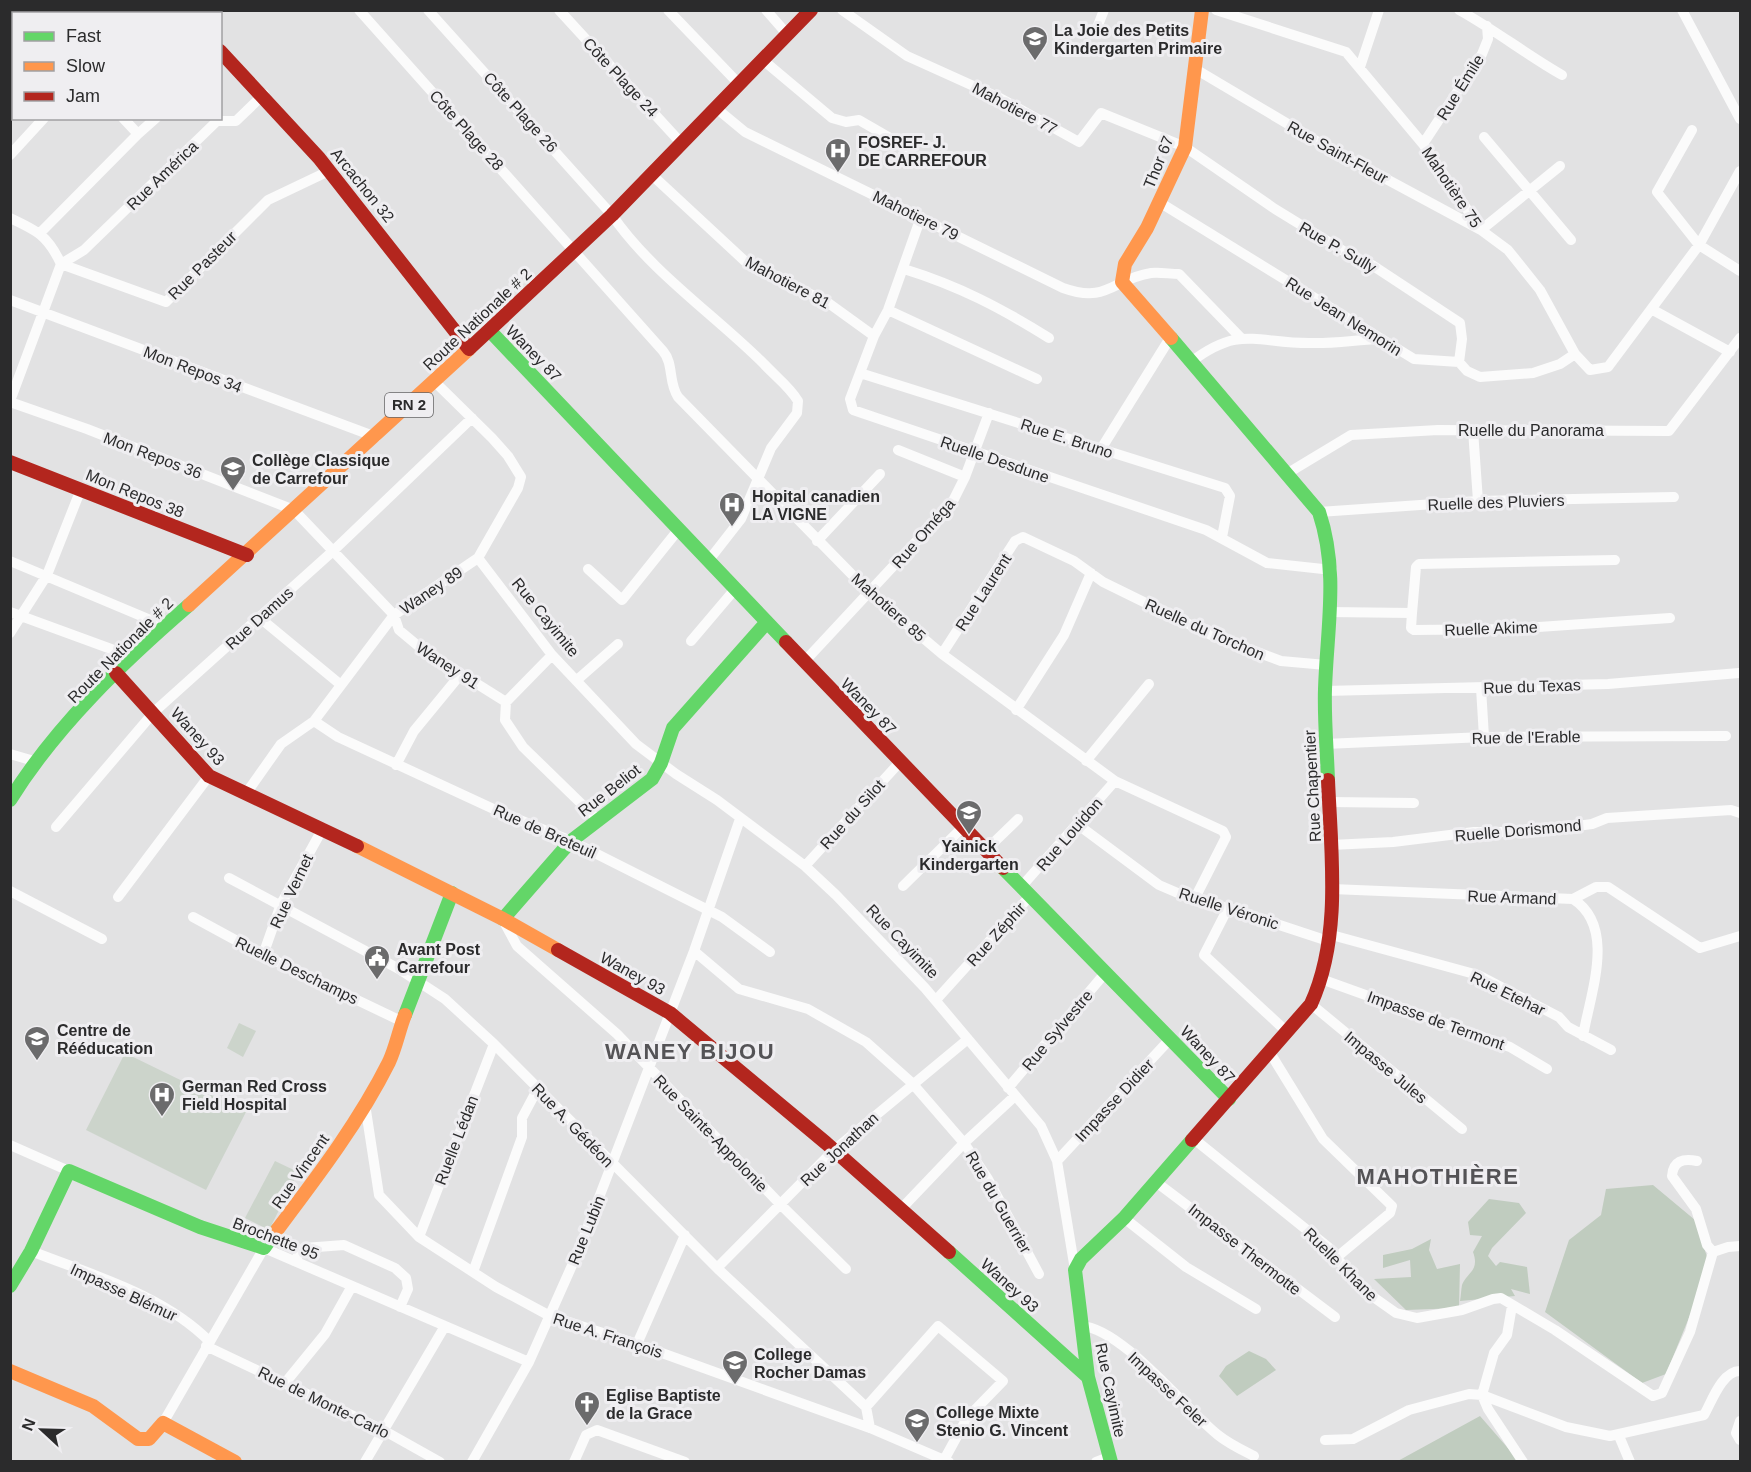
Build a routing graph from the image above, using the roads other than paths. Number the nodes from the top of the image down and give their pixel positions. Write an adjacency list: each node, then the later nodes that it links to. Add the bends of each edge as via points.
1 (358, 10): 51 (street, Côte Plage 28)
2 (428, 10): 44 (street, Côte Plage 26)
3 (559, 10): 33 (street, Côte Plage 24)
4 (668, 10): 22 (street)
5 (766, 10): 16 (street)
6 (811, 10): 16 (street, Route Nationale # 2 / RN 2)
7 (842, 10): 35 (street, Mahotiere 77, via 907,56 1000,98 1079,142 1101,113)
8 (1104, 10): 15 (street)
9 (1202, 10): 20 (street, Thor 67)
10 (1216, 10): 19 (street, Mahotière 75, via 1346,52)
11 (1379, 10): 19 (street)
12 (1460, 10): 14 (street)
13 (1682, 10): 25 (street)
14 (1487, 26): 21 (street); 34 (street, Rue Émile, via 1488,39 1482,54)
15 (1095, 33)
16 (787, 34): 18 (street, Route Nationale # 2 / RN 2)
17 (222, 53): 23 (street, Arcachon 32)
18 (763, 60): 22 (street, Route Nationale # 2 / RN 2); 36 (street, via 832,118 859,120)
19 (1360, 67): 34 (street, Mahotière 75)
20 (1197, 70): 35 (street, Thor 67); 47 (street, Rue Saint-Fleur, via 1325,146)
21 (1563, 75)
22 (740, 84): 24 (street, Route Nationale # 2 / RN 2)
23 (264, 94): 29 (street, Rue América, via 236,121); 39 (street, Arcachon 32)
24 (716, 108): 33 (street, Route Nationale # 2 / RN 2); 46 (street, Mahotiere 79, via 745,132)
25 (1740, 119)
26 (42, 120): 37 (street)
27 (125, 120): 31 (street)
28 (154, 120): 31 (street)
29 (215, 120): 52 (street, Rue América, via 84,250)
30 (1692, 130): 50 (street, via 1657,192)
31 (138, 134): 48 (street)
32 (1484, 137): 42 (street)
33 (682, 144): 41 (street, Route Nationale # 2 / RN 2)
34 (1424, 144): 47 (street, Mahotière 75)
35 (1185, 147): 43 (street, Thor 67); 71 (street, Rue P. Sully, via 1275,209 1372,265 1460,323)
36 (911, 150)
37 (10, 155)
38 (1560, 166): 42 (street)
39 (331, 170): 52 (street, Rue Pasteur, via 268,200 166,302); 67 (street, Arcachon 32)
40 (1740, 171): 50 (street, Mahotière 75)
41 (652, 175): 44 (street, Route Nationale # 2 / RN 2); 61 (street, Mahotiere 81, via 748,264 827,302)
42 (1529, 191): 47 (street); 49 (street)
43 (1159, 202): 55 (street, Thor 67, via 1125,264); 66 (street, Rue Jean Nemorin)
44 (612, 214): 51 (street, Route Nationale # 2 / RN 2); 87 (street, Côte Plage 26, via 679,287 798,401 794,420 771,448)
45 (10, 218): 48 (street)
46 (921, 218): 53 (street, Ruelle Desdune); 55 (street, Mahotiere 79, via 1078,294 1106,292)
47 (1481, 230): 69 (street, Mahotière 75, via 1508,249 1540,290)
48 (41, 232): 52 (street)
49 (1571, 240)
50 (1699, 245): 54 (street); 58 (street, Mahotière 75)
51 (574, 251): 60 (street, Route Nationale # 2 / RN 2); 87 (street, Mahotiere 85, via 667,356 671,386 678,397)
52 (61, 264): 59 (street)
53 (904, 269): 57 (street, Ruelle Desdune); 62 (street, via 950,283 998,306)
54 (1740, 271)
55 (1122, 282): 63 (street, Rue Chapentier); 64 (street, Mahotiere 79, via 1152,273 1179,274)
56 (10, 300): 59 (street, Mon Repos 34)
57 (888, 310): 61 (street, Ruelle Desdune); 73 (street)
58 (1653, 310): 68 (street); 69 (street, Mahotière 75, via 1608,367 1590,370)
59 (42, 312): 75 (street); 79 (street, Mon Repos 34)
60 (490, 331): 67 (street, Route Nationale # 2 / RN 2); 93 (street, Waney 87)
61 (874, 336): 72 (street, Ruelle Desdune)
62 (1049, 338)
63 (1170, 338): 70 (street, Rue Chapentier); 80 (street)
64 (1241, 338): 66 (street, via 1309,344); 70 (street, via 1212,346)
65 (1740, 338): 68 (street, Ruelle du Panorama)
66 (1378, 339): 71 (street, Rue Jean Nemorin, via 1414,359)
67 (469, 349): 74 (street, Route Nationale # 2 / RN 2)
68 (1730, 352): 78 (street, Ruelle du Panorama, via 1669,431)
69 (1575, 354): 71 (street, Rue Jean Nemorin, via 1533,373 1479,377)
70 (1191, 362): 84 (street, Rue Chapentier)
71 (1459, 362)
72 (860, 373): 76 (street, Rue E. Bruno); 82 (street, Ruelle Desdune, via 850,399 853,410)
73 (1037, 379)
74 (434, 381): 77 (street, Waney 89); 79 (street, Route Nationale # 2 / RN 2)
75 (10, 402): 91 (street, Mon Repos 36)
76 (989, 413): 80 (street, Rue E. Bruno); 82 (street, Rue Oméga)
77 (472, 418): 96 (street, Rue Damus); 98 (street, Waney 89, via 508,456 521,477)
78 (1473, 430): 84 (street, Ruelle du Panorama, via 1351,435); 90 (street)
79 (375, 437): 91 (street, Route Nationale # 2 / RN 2)
80 (1101, 449): 94 (street, Rue E. Bruno, via 1225,488 1230,496)
81 (898, 450): 86 (street)
82 (974, 452): 86 (street, Rue Oméga); 94 (street, Ruelle Desdune)
83 (10, 462): 88 (street, Mon Repos 38)
84 (1288, 473): 92 (street, Rue Chapentier)
85 (880, 474): 95 (street)
86 (965, 477): 107 (street, Rue Oméga, via 952,502)
87 (759, 479): 95 (street, Mahotiere 85); 99 (street, via 741,519)
88 (81, 489): 97 (street, Mon Repos 38); 105 (street)
89 (1674, 497): 90 (street, Ruelle des Pluviers)
90 (1478, 501): 92 (street, Ruelle des Pluviers)
91 (294, 510): 96 (street, Waney 91); 97 (street, Route Nationale # 2 / RN 2)
92 (1318, 512): 103 (street, Rue Chapentier, via 1326,532)
93 (679, 529): 99 (street, Waney 87); 102 (street, via 622,600)
94 (1222, 537): 103 (street, Ruelle Desdune, via 1267,563)
95 (818, 541): 107 (street, Mahotiere 85)
96 (333, 551): 111 (street, Waney 91); 113 (street, Rue Damus)
97 (247, 555): 116 (street, Route Nationale # 2 / RN 2)
98 (478, 558): 111 (street, Waney 89); 121 (street, Rue Cayimite)
99 (709, 560): 106 (street, Waney 87)
100 (1615, 560): 110 (street, via 1419,564)
101 (10, 561): 105 (street)
102 (588, 569)
103 (1332, 570): 109 (street, Rue Chapentier)
104 (1091, 573): 120 (street, Rue Laurent, via 1074,561 1019,538); 124 (street, Ruelle du Torchon, via 1211,635 1281,662); 134 (street, via 1064,635)
105 (47, 575): 112 (street); 116 (street)
106 (736, 588): 115 (street, Waney 87); 118 (street)
107 (870, 593): 120 (street, Mahotiere 85); 123 (street, Rue Oméga)
108 (10, 612): 112 (street)
109 (1329, 612): 110 (street); 124 (street, Rue Chapentier)
110 (1412, 613): 114 (street, Ruelle Akime, via 1414,630 1509,629)
111 (394, 615): 127 (street, Waney 91, via 399,630); 130 (street, Waney 89)
112 (22, 616): 117 (street); 122 (street)
113 (260, 618): 130 (street); 135 (street, Rue Damus)
114 (1670, 618)
115 (767, 622): 123 (street, Waney 87); 144 (street, Rue Beliot, via 673,728)
116 (165, 626): 122 (street, Route Nationale # 2 / RN 2)
117 (10, 633)
118 (691, 641)
119 (618, 644): 128 (street)
120 (942, 654): 134 (street, Mahotiere 85)
121 (552, 655): 128 (street, Rue Cayimite); 133 (street)
122 (133, 657): 125 (street, Route Nationale # 2 / RN 2)
123 (804, 662): 143 (street, Waney 87)
124 (1326, 665): 132 (street, Rue Chapentier)
125 (116, 673): 135 (street, Waney 93); 141 (street, Route Nationale # 2 / RN 2)
126 (1739, 673): 131 (street, Rue du Texas, via 1608,684)
127 (460, 675): 133 (street, Waney 91); 145 (street, via 414,731)
128 (577, 680): 144 (street, Rue Cayimite, via 636,744)
129 (1149, 684): 142 (street)
130 (341, 685): 136 (street, Waney 89)
131 (1481, 688): 132 (street, Rue du Texas); 138 (street)
132 (1325, 691): 139 (street, Rue Chapentier)
133 (506, 702): 153 (street, via 506,720 523,747)
134 (1016, 710): 142 (street, Mahotiere 85)
135 (154, 712): 146 (street, Waney 93); 157 (street, Rue Damus)
136 (314, 721): 145 (street, Rue de Breteuil); 148 (street, Waney 89, via 281,744)
137 (1726, 736): 138 (street, Rue de l'Erable)
138 (1484, 737): 139 (street, Rue de l'Erable)
139 (1325, 744): 150 (street, Rue Chapentier)
140 (10, 754): 141 (street)
141 (34, 761): 149 (street, Route Nationale # 2 / RN 2)
142 (1086, 761): 147 (street, Mahotiere 85)
143 (900, 762): 158 (street, Waney 87); 163 (street, Rue du Silot)
144 (661, 763): 153 (street, Rue Beliot, via 652,778); 154 (street, Rue Cayimite)
145 (396, 765): 160 (street, Rue de Breteuil)
146 (209, 776): 148 (street, Waney 93); 170 (street)
147 (1115, 781): 156 (street, Rue Louidon); 172 (street, Mahotiere 85, via 1223,831 1226,837)
148 (246, 795): 159 (street, Waney 93)
149 (10, 800)
150 (1330, 802): 151 (street); 161 (street, Rue Chapentier)
151 (1414, 803)
152 (1740, 813): 161 (street, Ruelle Dorismond, via 1655,813 1533,832 1474,832)
153 (597, 819): 160 (street, Rue Beliot)
154 (740, 819): 163 (street, Rue Cayimite); 175 (street, Rue Lubin)
155 (1018, 819): 162 (street)
156 (1077, 824): 167 (street, Rue Louidon); 172 (street, Ruelle Véronic, via 1159,885)
157 (56, 826)
158 (964, 826): 162 (street, Waney 87); 165 (street)
159 (323, 828): 169 (street, Waney 93); 173 (street, Rue Vernet)
160 (571, 841): 175 (street, Rue de Breteuil); 177 (street, Rue Beliot)
161 (1331, 845): 166 (street, Rue Chapentier)
162 (986, 850): 167 (street, Waney 87)
163 (805, 866): 187 (street, Rue Cayimite)
164 (229, 878): 173 (street, Rue A. Gédéon)
165 (903, 886)
166 (1332, 889): 171 (street, Rue Armand); 179 (street, Rue Chapentier)
167 (1027, 890): 184 (street, Waney 87); 187 (street, Rue Zéphir)
168 (10, 891): 180 (street)
169 (452, 893): 177 (street, Waney 93); 186 (street, Rue Vincent)
170 (118, 897)
171 (1573, 899): 178 (street, Rue Armand, via 1596,887 1608,887 1700,948); 192 (street, via 1586,907 1596,928 1598,953)
172 (1194, 900): 174 (street, Ruelle Véronic)
173 (281, 904): 183 (street, Rue Vernet); 186 (street, Rue A. Gédéon)
174 (1228, 908): 179 (street, Ruelle Véronic); 191 (street, via 1204,955)
175 (708, 910): 181 (street, Rue Lubin); 182 (street, Rue de Breteuil)
176 (194, 917): 183 (street, Ruelle Deschamps)
177 (503, 919): 189 (street, Waney 93); 199 (street, Rue Sainte-Appolonie, via 517,946 617,1034)
178 (1740, 936)
179 (1328, 938): 185 (street, Rue Chapentier); 192 (street, Rue Etehar, via 1478,975 1559,1017)
180 (102, 939)
181 (694, 951): 189 (street, Rue Lubin); 200 (street, Rue du Guerrier, via 740,988 808,1009 866,1042)
182 (770, 952)
183 (263, 955): 190 (street, Ruelle Deschamps)
184 (1106, 972): 193 (street, Waney 87); 202 (street, Rue Sylvestre)
185 (1321, 979): 188 (street, Rue Chapentier); 198 (street, Impasse de Termont, via 1510,1047)
186 (419, 981): 190 (street, Rue Vincent); 195 (street, Rue A. Gédéon)
187 (936, 1000): 194 (street, Rue Cayimite)
188 (1311, 1004): 191 (street, Rue Chapentier); 205 (street, Impasse Jules)
189 (670, 1013): 199 (street, Rue Lubin); 209 (street, Waney 93)
190 (401, 1021): 204 (street, Rue Vincent, via 390,1059)
191 (1286, 1031): 197 (street, Rue Chapentier)
192 (1583, 1036): 196 (street, Rue Etehar)
193 (1171, 1038): 203 (street, Waney 87); 210 (street, Impasse Didier)
194 (968, 1039): 200 (street, Rue Jonathan); 202 (street, Rue Cayimite)
195 (494, 1044): 201 (street, Rue A. Gédéon); 219 (street, Ruelle Lédan)
196 (1611, 1050)
197 (1269, 1051): 203 (street, Rue Chapentier); 224 (street, via 1323,1139 1392,1206 1390,1214)
198 (1547, 1069)
199 (649, 1070): 212 (street, Rue Lubin); 215 (street, Rue Sainte-Appolonie)
200 (912, 1083): 207 (street, Rue du Guerrier); 209 (street, Rue Jonathan)
201 (538, 1088): 212 (street, Rue A. Gédéon); 229 (street, via 522,1118 522,1137)
202 (1012, 1092): 207 (street, Rue Sylvestre); 210 (street, Rue Cayimite, via 1041,1126)
203 (1228, 1099): 206 (street, Rue Chapentier)
204 (365, 1103): 219 (street, Rue A. François, via 379,1195); 221 (street, Rue Vincent, via 322,1171)
205 (1462, 1129)
206 (1194, 1139): 214 (street, Rue Chapentier); 224 (street, Ruelle Khane)
207 (964, 1143): 216 (street, Rue Sylvestre); 230 (street, Rue du Guerrier)
208 (10, 1145): 213 (street, Brochette 95)
209 (834, 1150): 215 (street, Rue Jonathan); 216 (street, Waney 93)
210 (1057, 1161): 228 (street, Rue Cayimite)
211 (1697, 1161): 223 (street, via 1677,1162 1672,1176 1696,1209 1707,1245)
212 (612, 1165): 218 (street, Rue A. Gédéon); 236 (street, Rue Lubin)
213 (69, 1171): 221 (street, Brochette 95, via 200,1227); 222 (street)
214 (1156, 1182): 217 (street, Rue Chapentier); 237 (street, Impasse Thermotte)
215 (781, 1205): 226 (street, Rue Jonathan); 227 (street, Rue Sainte-Appolonie)
216 (901, 1209): 245 (street, Waney 93)
217 (1124, 1218): 228 (street, Rue Chapentier); 235 (street, via 1186,1267)
218 (685, 1235): 226 (street, Rue A. Gédéon); 241 (street)
219 (419, 1237): 229 (street, Rue A. François)
220 (1740, 1246): 223 (street)
221 (264, 1248): 225 (street, Brochette 95); 240 (street, Rue Vincent)
222 (31, 1251): 231 (street); 240 (street, Impasse Blémur, via 164,1308 195,1326)
223 (1713, 1252): 233 (street, Ruelle Khane, via 1690,1332 1662,1393 1653,1396 1555,1329)
224 (1337, 1257): 233 (street, Ruelle Khane, via 1362,1289 1396,1313 1417,1318 1501,1298)
225 (294, 1261): 232 (street, Brochette 95); 234 (street, via 304,1248 344,1245 395,1268 406,1278 408,1289)
226 (717, 1268): 248 (street, Rue A. Gédéon)
227 (846, 1269)
228 (1075, 1270): 239 (street, Rue Cayimite)
229 (473, 1272): 236 (street, Rue A. François)
230 (1039, 1274)
231 (10, 1286)
232 (352, 1286): 234 (street, Brochette 95); 246 (street, via 325,1334)
233 (1512, 1306): 247 (street, via 1507,1335 1494,1353)
234 (400, 1307): 238 (street, Brochette 95)
235 (1256, 1309)
236 (550, 1316): 241 (street, Rue A. François); 242 (street, Rue Lubin)
237 (1335, 1317)
238 (445, 1326): 242 (street, Brochette 95); 252 (street)
239 (1081, 1326): 245 (street, Rue Cayimite); 256 (street, Impasse Feler, via 1104,1333 1166,1384 1217,1435)
240 (208, 1344): 246 (street, Rue de Monte-Carlo); 250 (street, Rue Vincent)
241 (637, 1344): 251 (street, Rue A. François)
242 (529, 1362): 261 (street, Rue Lubin)
243 (10, 1371): 250 (street, via 93,1407 138,1439 149,1439)
244 (1740, 1371): 253 (street, via 1726,1376 1704,1415)
245 (1088, 1377): 257 (street, Rue Cayimite)
246 (285, 1383): 252 (street, Rue de Monte-Carlo)
247 (1482, 1395): 253 (street, via 1566,1427); 254 (street, via 1469,1394 1418,1407 1353,1439); 265 (street)
248 (866, 1407): 251 (street); 264 (street, via 938,1326 1003,1381 967,1418)
249 (1740, 1421): 255 (street, via 1736,1433)
250 (163, 1423): 258 (street)
251 (870, 1428): 264 (street, Rue A. François)
252 (383, 1430): 259 (street); 260 (street, Rue de Monte-Carlo)
253 (1619, 1436): 266 (street)
254 (1325, 1440)
255 (1740, 1440)
256 (1254, 1456)
257 (1105, 1460)
258 (235, 1461)
259 (365, 1461)
260 (440, 1461)
261 (472, 1461)
262 (574, 1461): 263 (street, via 591,1431)
263 (685, 1461)
264 (946, 1461)
265 (1523, 1461)
266 (1630, 1461)

